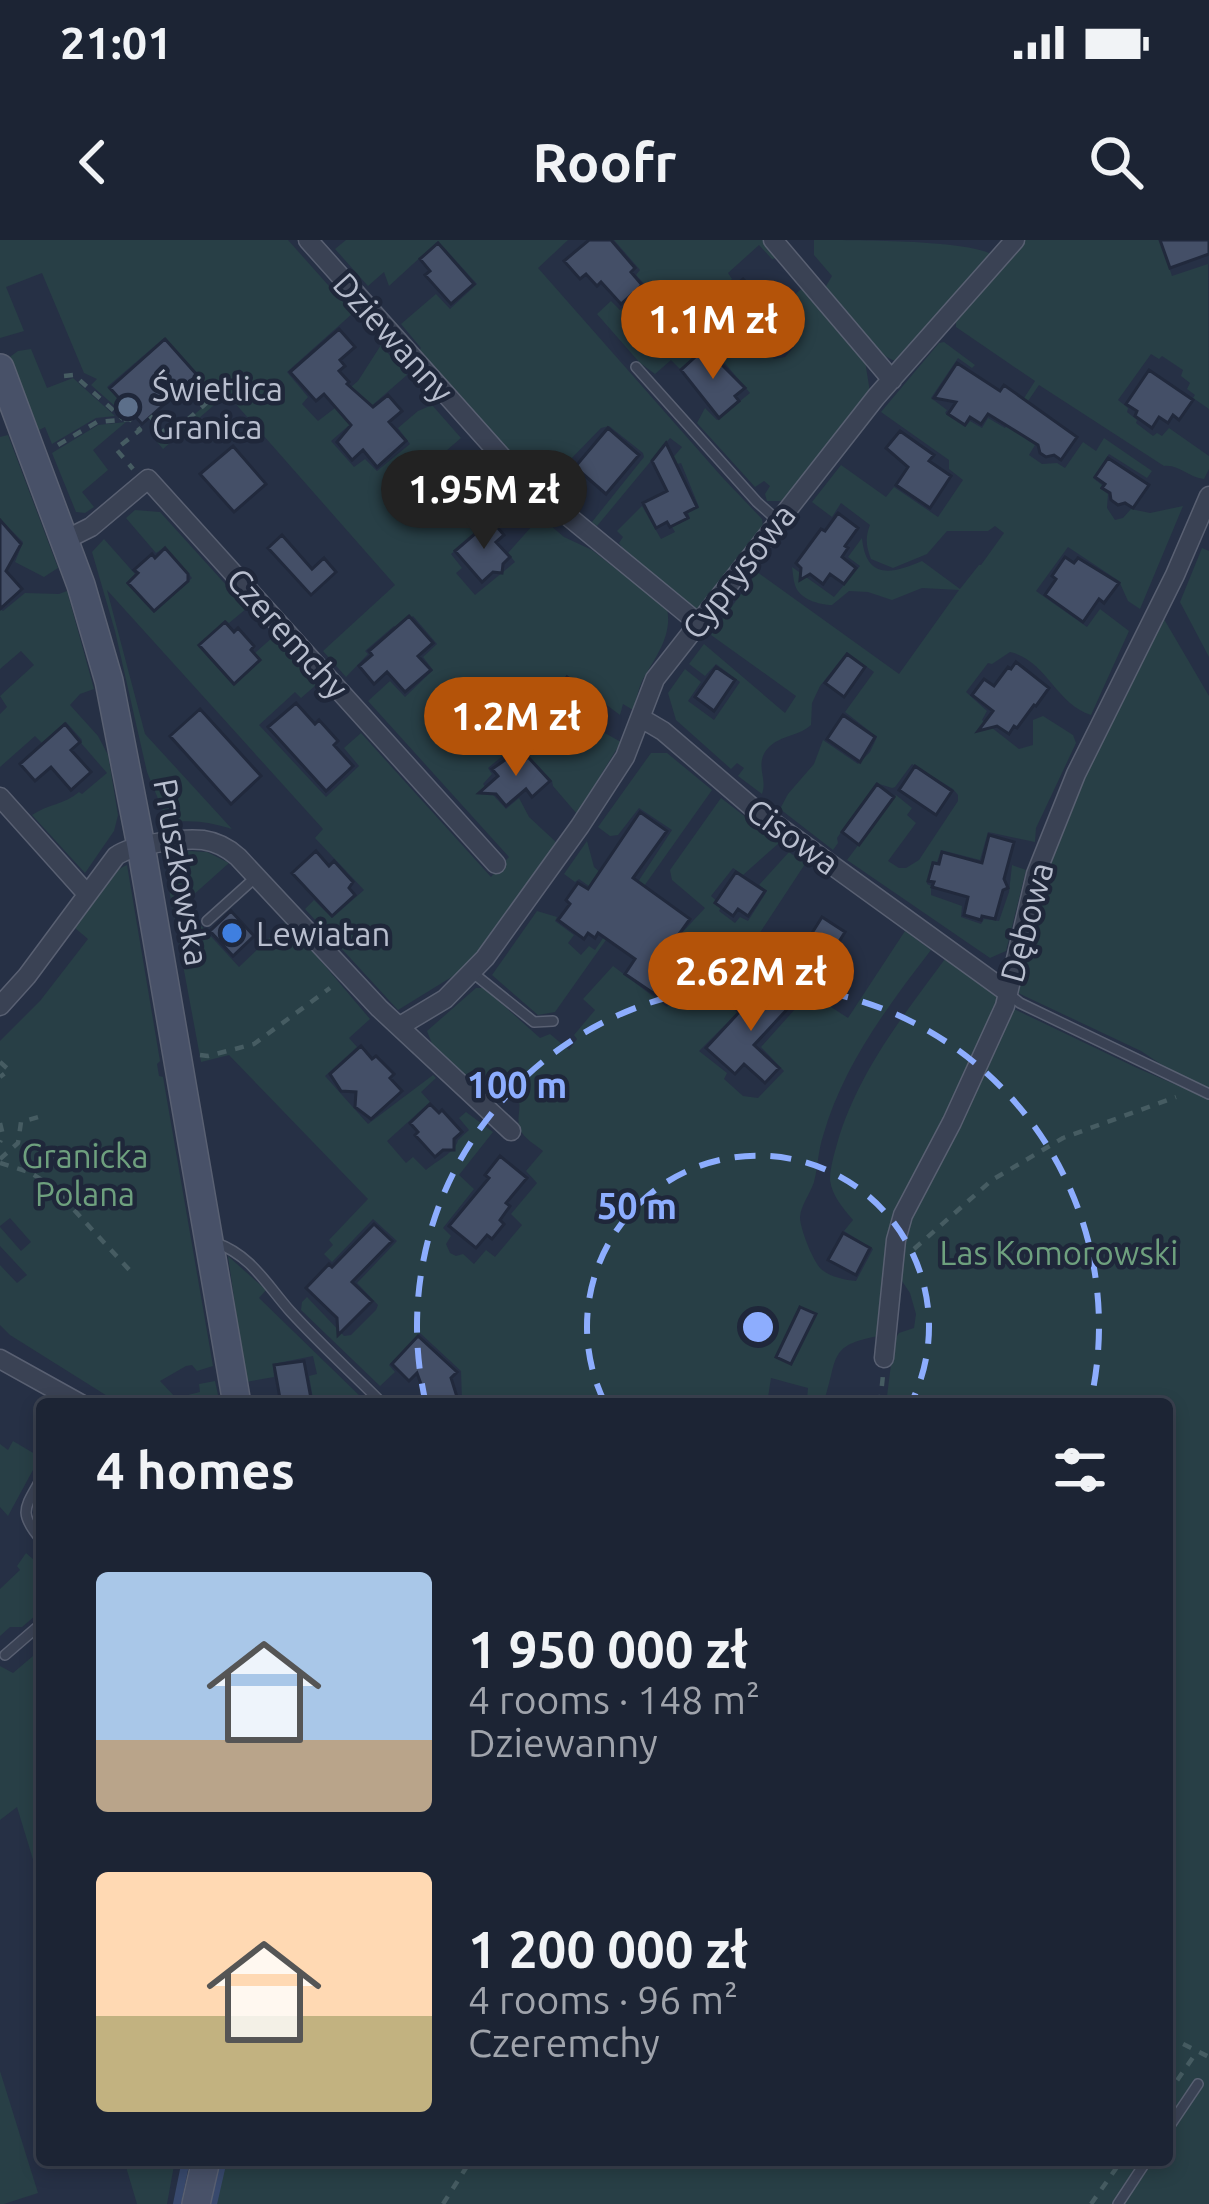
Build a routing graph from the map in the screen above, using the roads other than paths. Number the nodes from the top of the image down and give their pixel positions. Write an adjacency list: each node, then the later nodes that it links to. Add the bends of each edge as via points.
1 (308, 240): 11 (street, Dziewanny, via 512,470)
2 (773, 240): 6 (street)
3 (1015, 240): 6 (street, Cyprysowa)
4 (636, 367): 9 (lane)
5 (0, 368): 7 (street, Pruszkowska)
6 (892, 380): 9 (street, Cyprysowa)
7 (11, 424): 10 (street, Pruszkowska)
8 (1209, 496): 20 (street, Dębowa, via 1062,806)
9 (777, 520): 11 (street, Cyprysowa)
10 (65, 540): 14 (street, Pruszkowska, via 104,658); 15 (street, Czeremchy, via 148,479)
11 (698, 623): 12 (street, Cyprysowa, via 655,680)
12 (641, 718): 19 (street, Cyprysowa, via 580,826); 20 (street, Cisowa)
13 (0, 796): 17 (street)
14 (141, 846): 16 (street, via 206,841 230,850); 17 (street, via 116,856); 26 (street, Pruszkowska)
15 (496, 864)
16 (257, 876): 18 (lane); 23 (street)
17 (87, 894): 21 (street)
18 (207, 921)
19 (473, 973): 22 (lane, via 534,1022); 23 (street, Cyprysowa)
20 (1007, 992): 24 (lane); 27 (street, Dębowa, via 907,1207)
21 (0, 1006)
22 (553, 1021)
23 (400, 1026): 25 (street)
24 (1209, 1094)
25 (511, 1131)
26 (210, 1241): 30 (street, Pruszkowska); 31 (lane, via 264,1276)
27 (884, 1358)
28 (0, 1359): 29 (street)
29 (70, 1398)
30 (236, 1398)
31 (377, 1398)
32 (36, 1489): 33 (lane, via 24,1513)
33 (36, 1533)
34 (36, 1628): 35 (lane)
35 (5, 1655)
36 (1198, 2084): 37 (lane)
37 (1173, 2121)
38 (205, 2166): 40 (street)
39 (1143, 2166): 41 (lane)
40 (196, 2204)
41 (1118, 2204)

